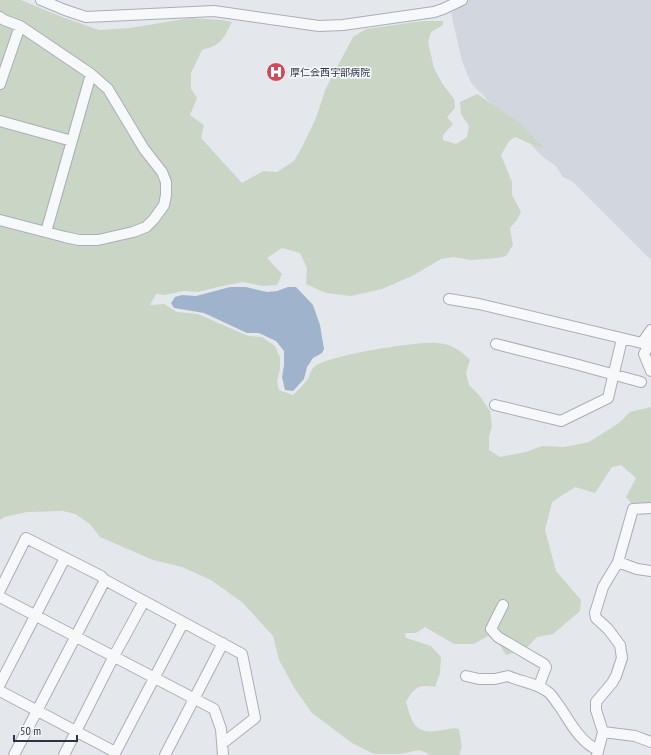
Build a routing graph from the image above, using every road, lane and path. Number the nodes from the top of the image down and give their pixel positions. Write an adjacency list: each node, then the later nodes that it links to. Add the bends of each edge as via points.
1 (41, 0): 2 (street, via 86,17 214,11 320,26 434,12)
2 (462, 0)
3 (0, 17): 4 (street)
4 (20, 26): 5 (street); 6 (street)
5 (91, 74): 8 (street); 10 (street, via 108,89 144,149 162,172 166,182 164,205 146,227 133,232 98,240 79,240)
6 (0, 84)
7 (0, 121): 8 (street)
8 (72, 141): 10 (street)
9 (0, 220): 10 (street)
10 (46, 232)
11 (449, 299): 13 (street)
12 (651, 330): 13 (street, via 642,343)
13 (622, 339): 17 (street)
14 (651, 341): 16 (street, via 644,354)
15 (496, 344): 17 (street)
16 (651, 371)
17 (613, 374): 18 (street); 19 (street, via 608,398 561,421)
18 (641, 382)
19 (495, 405)
20 (651, 508): 22 (street, via 633,509)
21 (65, 558): 24 (street); 25 (street, via 26,538); 29 (street)
22 (618, 562): 23 (street, via 637,569); 42 (street, via 602,587 595,613 596,618 620,645 622,658 612,683 596,702)
23 (651, 570)
24 (105, 580): 27 (street); 31 (street)
25 (0, 590)
26 (0, 597): 29 (street)
27 (144, 601): 30 (street); 33 (street)
28 (503, 605): 37 (street, via 491,629 498,637 544,664 546,667)
29 (36, 616): 31 (street); 36 (street)
30 (183, 622): 32 (street); 35 (street)
31 (76, 636): 33 (street); 40 (street)
32 (223, 643): 39 (street); 44 (street, via 242,654 255,718)
33 (114, 656): 35 (street); 41 (street)
34 (466, 676): 37 (street, via 495,679 508,676)
35 (154, 678): 39 (street); 46 (street)
36 (0, 684)
37 (539, 686): 45 (street, via 554,698 587,744)
38 (0, 691): 40 (street)
39 (193, 699): 44 (street, via 214,710); 49 (street)
40 (37, 711): 41 (street); 47 (street)
41 (76, 732): 46 (street); 48 (street)
42 (603, 732): 43 (street, via 635,736); 45 (street)
43 (651, 742)
44 (223, 743): 50 (street)
45 (598, 752)
46 (115, 753)
47 (14, 755)
48 (64, 755)
49 (165, 755)
50 (223, 755)

